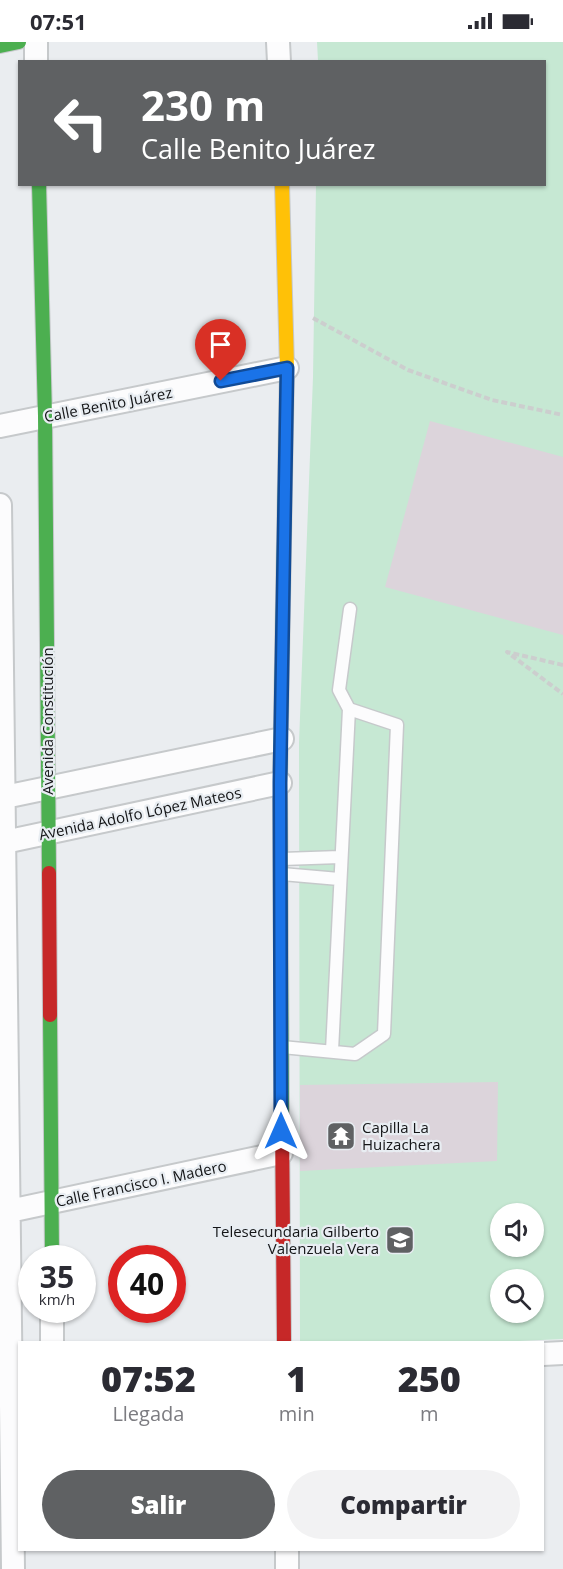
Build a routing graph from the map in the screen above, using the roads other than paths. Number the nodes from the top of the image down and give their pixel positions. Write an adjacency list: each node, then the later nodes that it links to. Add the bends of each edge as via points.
1 (18, 42): 4 (street)
2 (36, 42): 5 (street)
3 (279, 42): 6 (street)
4 (0, 46)
5 (36, 60)
6 (279, 60)
7 (39, 186): 10 (street, Avenida Constitución)
8 (282, 186): 9 (street)
9 (287, 368): 10 (street, Calle Benito Juárez); 15 (street)
10 (45, 416): 11 (street, Calle Benito Juárez); 17 (street, Avenida Constitución)
11 (0, 426)
12 (0, 505): 18 (street)
13 (350, 609): 14 (lane, via 339,690)
14 (349, 709): 21 (lane); 26 (lane, via 397,725 384,1034 355,1054)
15 (282, 739): 16 (street); 17 (street)
16 (280, 783): 19 (street, Avenida Adolfo López Mateos); 22 (street)
17 (47, 789): 18 (street); 19 (street, Avenida Constitución)
18 (2, 797): 20 (street)
19 (48, 832): 20 (street, Avenida Adolfo López Mateos); 28 (street, Avenida Constitución)
20 (3, 842): 29 (street)
21 (340, 857): 22 (lane); 24 (lane)
22 (281, 859): 23 (street)
23 (281, 874): 24 (lane); 25 (street)
24 (339, 879): 26 (lane)
25 (281, 1047): 26 (lane); 27 (street)
26 (332, 1051)
27 (281, 1153): 28 (street, Calle Francisco I. Madero); 33 (street)
28 (51, 1203): 29 (street, Calle Francisco I. Madero); 30 (street, Avenida Constitución)
29 (4, 1213): 36 (street)
30 (52, 1245)
31 (52, 1323): 32 (street)
32 (52, 1341)
33 (284, 1341)
34 (563, 1353): 35 (street)
35 (544, 1354)
36 (15, 1394): 38 (street)
37 (287, 1551): 39 (street)
38 (13, 1569)
39 (287, 1569)

